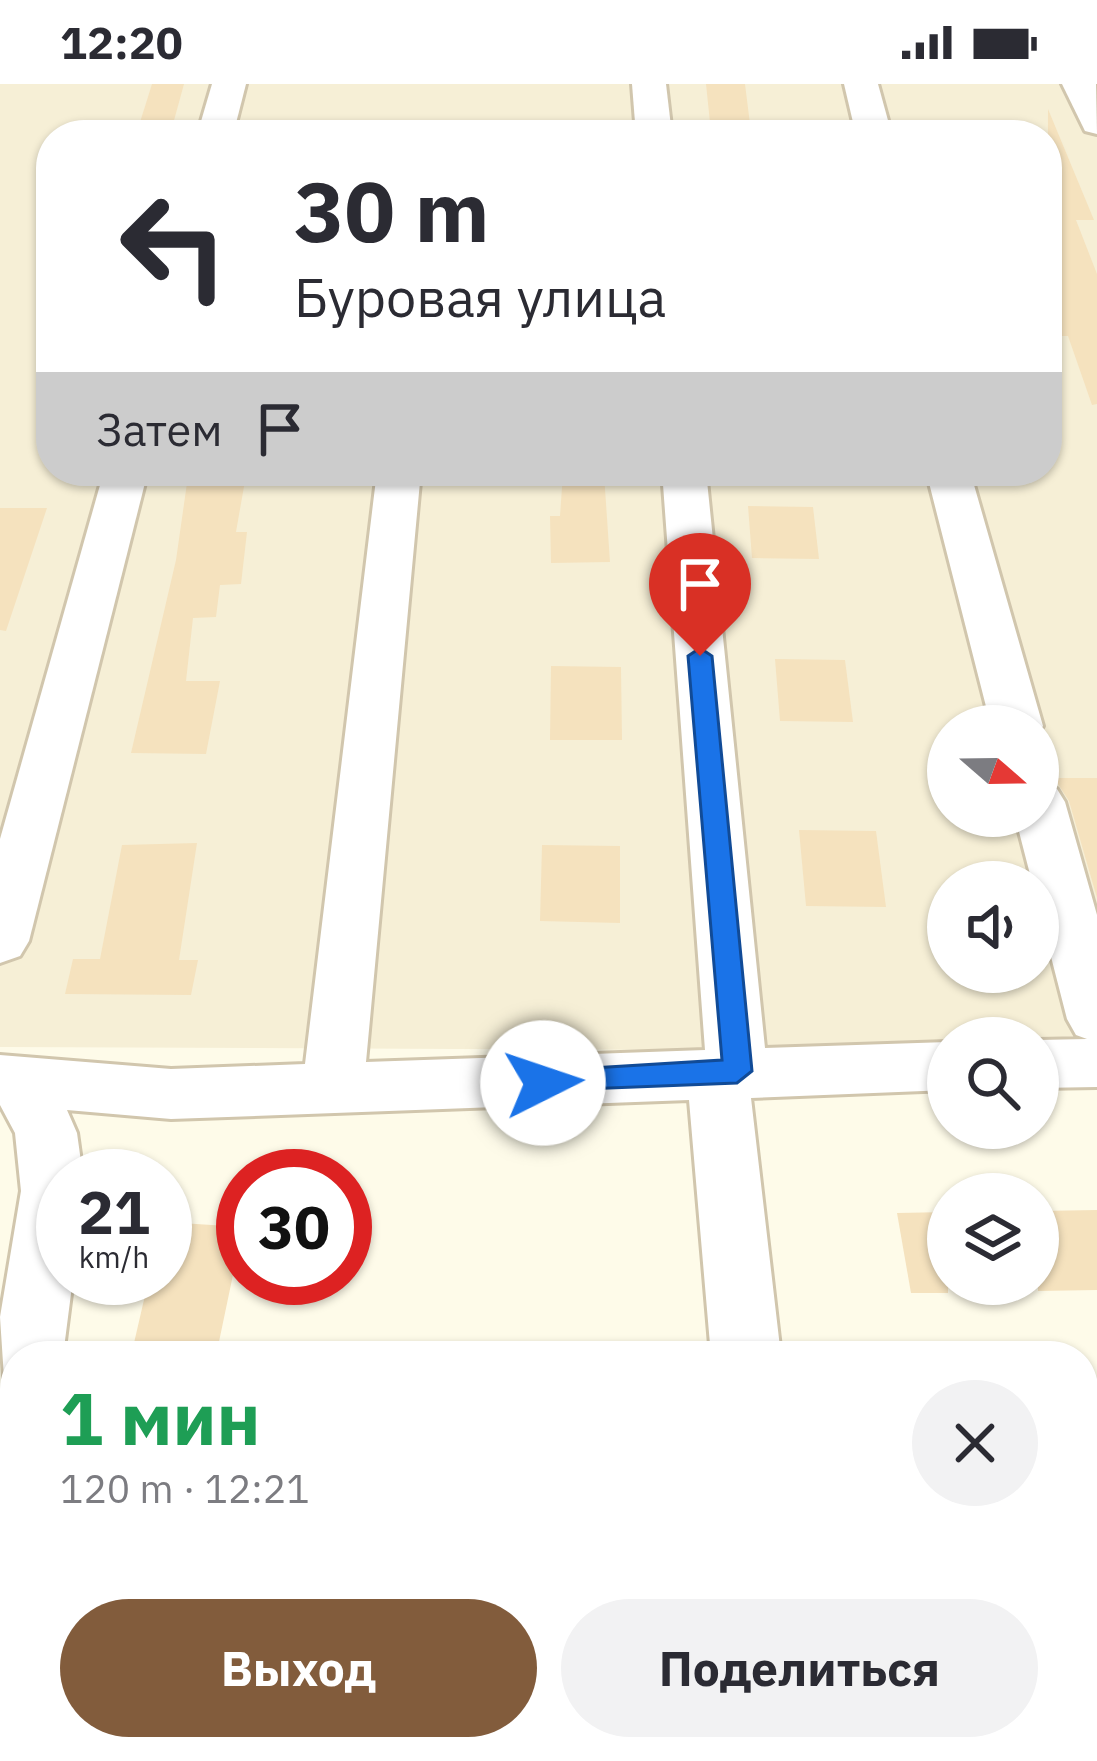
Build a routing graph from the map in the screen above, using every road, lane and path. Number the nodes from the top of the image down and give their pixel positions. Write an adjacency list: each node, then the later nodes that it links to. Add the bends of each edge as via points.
1 (229, 84): 5 (street)
2 (649, 84): 6 (street)
3 (861, 84): 7 (street)
4 (1079, 84): 8 (street)
5 (219, 120)
6 (653, 120)
7 (870, 120)
8 (1097, 124)
9 (122, 486): 15 (street)
10 (397, 486): 22 (street)
11 (685, 486): 20 (street)
12 (952, 486): 13 (street)
13 (1012, 705)
14 (1048, 837): 16 (street)
15 (0, 941)
16 (1097, 1019)
17 (1097, 1063): 18 (street)
18 (1059, 1064)
19 (927, 1067): 20 (street)
20 (727, 1072): 22 (street); 24 (street)
21 (12, 1081): 22 (street, via 171,1094); 23 (street, via 46,1133 53,1192)
22 (333, 1087)
23 (30, 1341)
24 (745, 1341)

